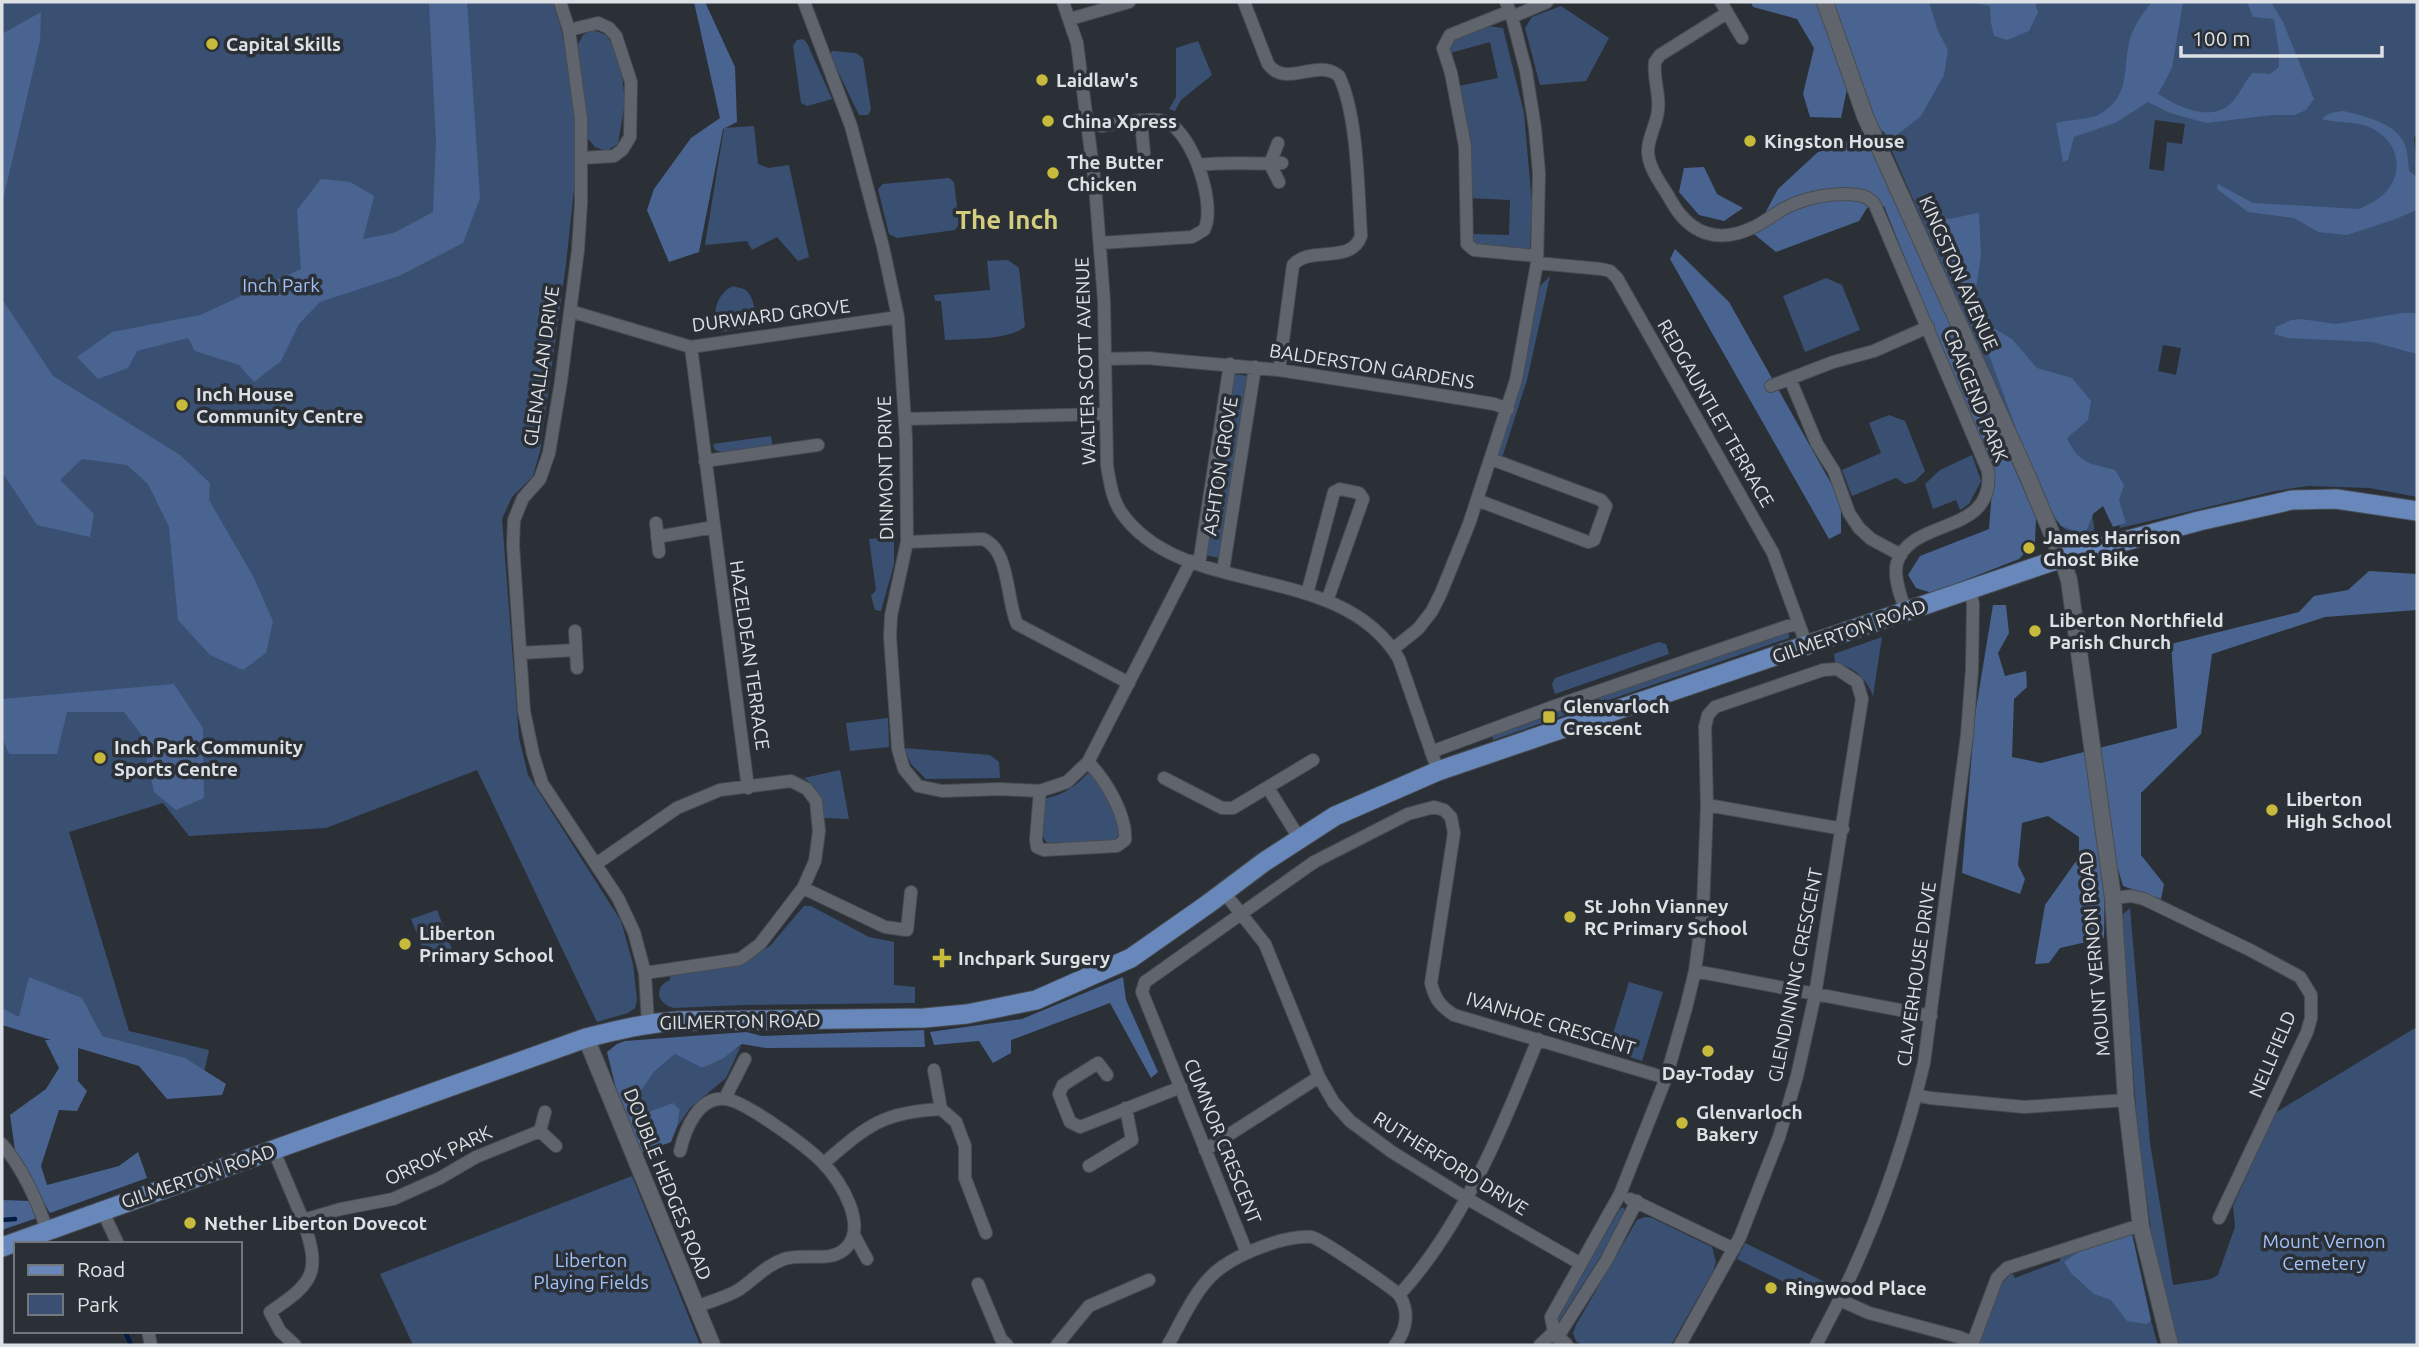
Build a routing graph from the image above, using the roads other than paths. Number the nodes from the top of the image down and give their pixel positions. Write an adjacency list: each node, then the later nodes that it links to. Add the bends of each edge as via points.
1 (560, 2): 11 (street, GLENALLAN DRIVE)
2 (804, 2): 24 (street, DINMONT DRIVE, via 851,126)
3 (1063, 2): 10 (street, WALTER SCOTT AVENUE)
4 (1129, 2): 10 (street)
5 (1244, 2): 30 (street, via 1272,70 1288,75 1326,69 1339,76 1355,151 1361,236 1348,251 1305,257 1293,265)
6 (1548, 2): 9 (street)
7 (1825, 2): 47 (street, KINGSTON AVENUE, via 1866,116)
8 (1724, 7): 12 (street, CRAIGEND PARK); 25 (street, CRAIGEND PARK, via 1655,62 1659,108 1648,154 1676,210 1700,232 1724,237 1813,197 1862,195 1875,205)
9 (1510, 10): 22 (street, via 1535,128); 22 (street, REDGAUNTLET TERRACE, via 1450,35 1443,48 1465,146 1467,244 1474,250)
10 (1070, 19): 21 (street, WALTER SCOTT AVENUE, via 1081,70)
11 (569, 30): 17 (street, GLENALLAN DRIVE); 17 (street, via 598,23 609,28 617,36 631,82 626,144 614,156)
12 (1742, 38)
13 (1141, 122): 14 (street); 16 (street); 18 (street, via 1169,123)
14 (1101, 126)
15 (1278, 143): 19 (street)
16 (1144, 153)
17 (582, 158): 23 (street, GLENALLAN DRIVE)
18 (1199, 164): 19 (street); 21 (street, via 1208,217 1204,230 1192,237)
19 (1276, 164): 20 (street)
20 (1279, 182)
21 (1100, 243): 27 (street, WALTER SCOTT AVENUE)
22 (1537, 260): 33 (street); 54 (street, REDGAUNTLET TERRACE, via 1610,271 1617,278 1773,553)
23 (570, 311): 26 (street, DURWARD GROVE); 59 (street, GLENALLAN DRIVE, via 549,453 540,479 523,498 514,520)
24 (898, 317): 26 (street, DURWARD GROVE); 35 (street, DINMONT DRIVE)
25 (1928, 327): 31 (street, CRAIGEND PARK); 46 (street, CRAIGEND PARK, via 1990,485 1975,512 1909,544)
26 (691, 347): 38 (street, HAZELDEAN TERRACE)
27 (1106, 359): 28 (street, BALDERSTON GARDENS); 34 (street, WALTER SCOTT AVENUE)
28 (1230, 364): 29 (street, BALDERSTON GARDENS); 48 (street, ASHTON GROVE)
29 (1255, 367): 30 (street, BALDERSTON GARDENS); 49 (street, ASHTON GROVE)
30 (1279, 370): 33 (street, BALDERSTON GARDENS)
31 (1790, 379): 32 (street, CRAIGEND PARK); 46 (street, via 1849,513 1871,540)
32 (1771, 386)
33 (1508, 409): 37 (street)
34 (1107, 414): 35 (street); 48 (street, WALTER SCOTT AVENUE, via 1107,466 1120,511 1152,542)
35 (905, 419): 44 (street, DINMONT DRIVE)
36 (818, 445): 38 (street)
37 (1491, 459): 39 (street); 39 (street, via 1601,500 1606,506 1594,540 1588,542)
38 (705, 461): 42 (street, HAZELDEAN TERRACE)
39 (1477, 500): 57 (street, via 1432,611)
40 (2417, 511): 47 (main road, GILMERTON ROAD, via 2336,499 2292,500)
41 (656, 523): 43 (street)
42 (714, 527): 43 (street); 67 (street, HAZELDEAN TERRACE)
43 (657, 537): 45 (street)
44 (907, 542): 61 (street, via 983,539 992,543 1002,557 1017,624); 69 (street, DINMONT DRIVE, via 890,637 898,749 904,769 918,786 942,791)
45 (659, 552)
46 (1901, 555): 53 (street, via 1897,575)
47 (2062, 558): 50 (main road, GILMERTON ROAD); 77 (street, MOUNT VERNON ROAD, via 2081,656)
48 (1195, 562): 49 (street, WALTER SCOTT AVENUE); 61 (street, DINMONT DRIVE)
49 (1223, 571): 51 (street, WALTER SCOTT AVENUE)
50 (1970, 589): 53 (main road, GILMERTON ROAD); 82 (street, CLAVERHOUSE DRIVE, via 1967,735)
51 (1307, 594): 52 (street, WALTER SCOTT AVENUE); 52 (street, via 1334,492 1359,494 1363,499)
52 (1327, 601): 57 (street, WALTER SCOTT AVENUE, via 1375,630)
53 (1906, 611): 56 (main road, GILMERTON ROAD)
54 (1799, 624): 56 (street, REDGAUNTLET TERRACE); 62 (street, GILMERTON ROAD)
55 (575, 631): 58 (street)
56 (1807, 646): 65 (main road, GILMERTON ROAD)
57 (1393, 649): 62 (street, WALTER SCOTT AVENUE)
58 (576, 650): 59 (street); 60 (street)
59 (520, 653): 73 (street, GLENALLAN DRIVE, via 524,711 542,783)
60 (577, 668)
61 (1129, 683): 64 (street, DINMONT DRIVE)
62 (1432, 752): 65 (street, WALTER SCOTT AVENUE)
63 (1313, 760): 68 (street)
64 (1088, 762): 69 (street, DINMONT DRIVE, via 1067,782); 69 (street, via 1102,776 1126,828 1125,840 1117,846 1037,847)
65 (1438, 771): 72 (main road, GILMERTON ROAD, via 1365,802)
66 (1164, 778): 68 (street, via 1222,808 1233,808)
67 (748, 788): 73 (street, via 720,790 677,808); 74 (street, via 791,781 807,789 816,801 815,861)
68 (1268, 788): 72 (street)
69 (1040, 791)
70 (1707, 805): 71 (street); 71 (street, GLENDINNING CRESCENT, via 1705,727 1715,707 1837,669 1852,677 1862,699); 79 (street, via 1703,909)
71 (1843, 829): 81 (street, GLENDINNING CRESCENT)
72 (1299, 838): 75 (main road, GILMERTON ROAD)
73 (596, 864): 80 (street, GLENALLAN DRIVE, via 634,932)
74 (803, 888): 76 (street, via 885,927 907,930); 80 (street, via 760,944 740,959)
75 (1223, 891): 78 (street, RUTHERFORD DRIVE); 83 (main road, GILMERTON ROAD, via 1131,958 1037,1000 924,1018)
76 (911, 892)
77 (2113, 898): 94 (street, MOUNT VERNON ROAD); 110 (street, NELLFIELD, via 2144,899 2250,950 2300,977 2311,995 2307,1032)
78 (1242, 913): 85 (street, IVANHOE CRESCENT, via 1314,863 1408,814 1434,807 1444,810 1451,817 1454,833 1431,983 1434,997 1454,1015); 89 (street, RUTHERFORD DRIVE, via 1265,944); 91 (street, CUMNOR CRESCENT, via 1145,982 1142,992)
79 (1695, 971): 81 (street); 90 (street)
80 (645, 973): 83 (street, GLENALLAN DRIVE)
81 (1815, 995): 82 (street); 118 (street, GLENDINNING CRESCENT, via 1779,1138)
82 (1931, 1016): 92 (street, CLAVERHOUSE DRIVE)
83 (648, 1023): 84 (main road, GILMERTON ROAD)
84 (586, 1038): 101 (main road, GILMERTON ROAD); 126 (street, DOUBLE HEDGES ROAD)
85 (1538, 1040): 90 (street, IVANHOE CRESCENT); 107 (street, via 1504,1125)
86 (745, 1059): 93 (street)
87 (934, 1070): 96 (street)
88 (1107, 1075): 95 (street, via 1098,1063 1063,1085 1059,1094 1070,1122 1080,1127)
89 (1318, 1077): 102 (street); 107 (street, RUTHERFORD DRIVE, via 1350,1121)
90 (1666, 1078): 106 (street)
91 (1181, 1087): 95 (street); 102 (street, CUMNOR CRESCENT)
92 (1917, 1095): 94 (street, via 2024,1107); 125 (street, CLAVERHOUSE DRIVE, via 1878,1209)
93 (725, 1098): 103 (street, via 708,1103 694,1115); 104 (street, via 748,1108)
94 (2126, 1100): 112 (street, MOUNT VERNON ROAD)
95 (1126, 1108): 105 (street, via 1132,1140)
96 (941, 1109): 104 (street, via 881,1119); 114 (street, via 956,1122 965,1146 965,1178)
97 (545, 1112): 98 (street)
98 (540, 1131): 100 (street); 111 (street, ORROK PARK, via 393,1199)
99 (2, 1144): 113 (street, via 39,1207)
100 (556, 1146)
101 (274, 1149): 109 (main road, GILMERTON ROAD); 111 (street)
102 (1205, 1150): 119 (street, CUMNOR CRESCENT)
103 (680, 1151)
104 (824, 1163): 115 (street, via 845,1194 856,1221)
105 (1089, 1166)
106 (1620, 1194): 108 (street); 121 (street)
107 (1466, 1198): 121 (street, RUTHERFORD DRIVE); 124 (street, via 1421,1271)
108 (1637, 1201): 118 (street); 127 (street)
109 (102, 1210): 113 (main road, GILMERTON ROAD); 117 (street)
110 (2220, 1218)
111 (303, 1220): 129 (street, via 313,1250 312,1270 299,1293 270,1312 280,1331)
112 (2141, 1227): 128 (street, via 2007,1268 1997,1278); 138 (street, MOUNT VERNON ROAD)
113 (47, 1230): 116 (main road, GILMERTON ROAD)
114 (986, 1233)
115 (854, 1235): 120 (street); 126 (street, via 845,1249 824,1257 787,1258 760,1271 739,1289)
116 (23, 1242)
117 (117, 1242)
118 (1734, 1249): 136 (street, GLENDINNING CRESCENT)
119 (1247, 1253): 124 (street, CUMNOR CRESCENT, via 1296,1237 1316,1237); 133 (street, via 1220,1268 1203,1285)
120 (867, 1259)
121 (1581, 1264): 127 (street, via 1551,1317)
122 (1149, 1280): 132 (street, via 1089,1306)
123 (978, 1284): 131 (street)
124 (1399, 1295): 134 (street, via 1406,1316 1404,1332)
125 (1839, 1300): 128 (street); 137 (street, CLAVERHOUSE DRIVE)
126 (696, 1307): 130 (street, DOUBLE HEDGES ROAD)
127 (1559, 1339): 135 (street)
128 (1972, 1344)
129 (295, 1345)
130 (712, 1345)
131 (1007, 1345)
132 (1057, 1345)
133 (1168, 1345)
134 (1395, 1345)
135 (1540, 1345)
136 (1680, 1345)
137 (1816, 1345)
138 (2170, 1345)

